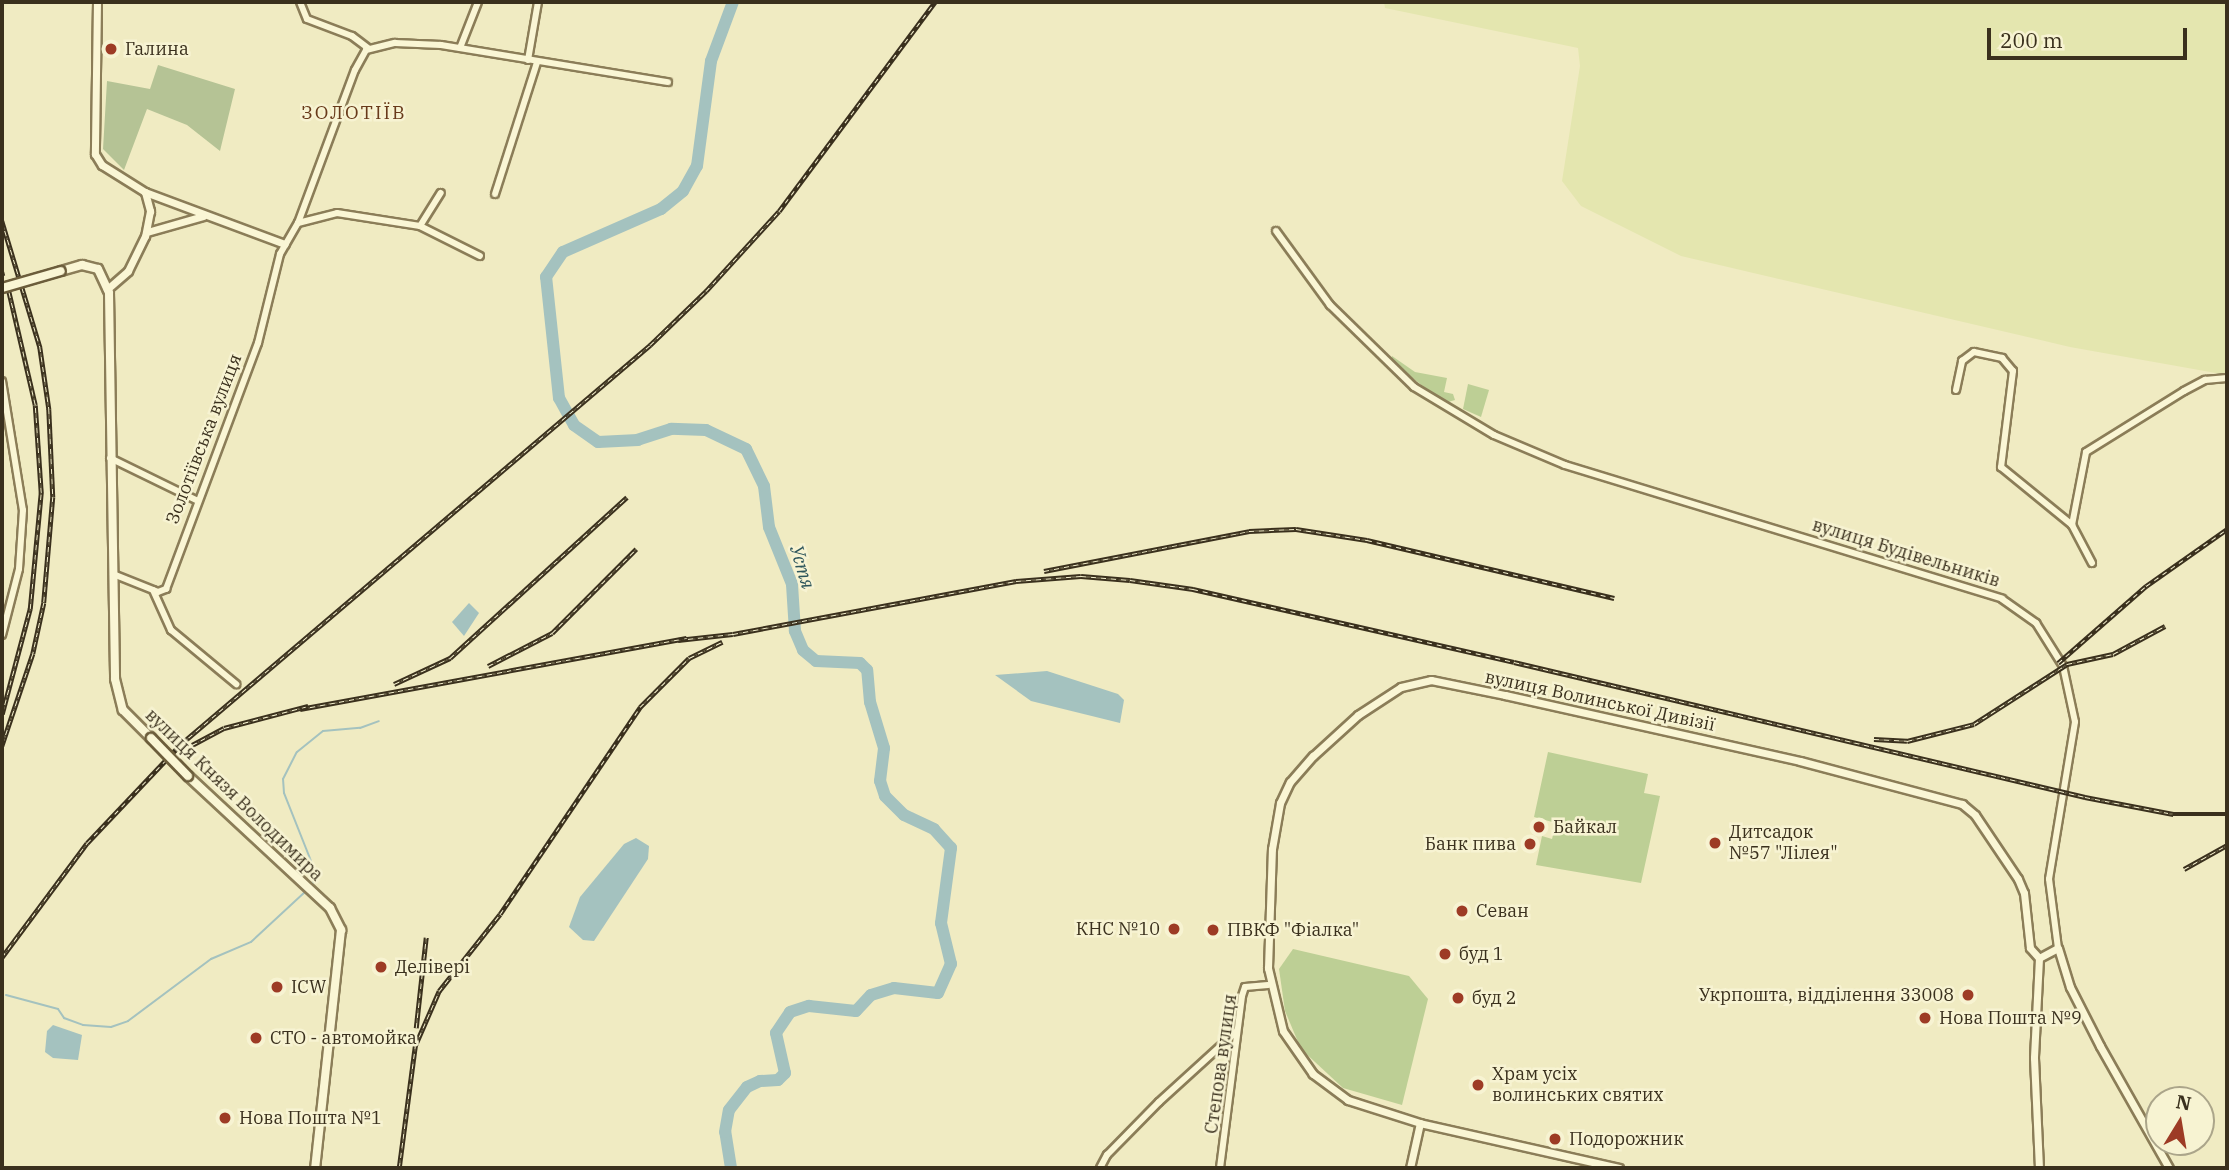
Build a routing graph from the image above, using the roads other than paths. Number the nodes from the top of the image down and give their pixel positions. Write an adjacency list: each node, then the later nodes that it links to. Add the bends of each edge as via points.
1 (97, 2): 10 (street, via 95,154 102,165)
2 (300, 2): 6 (street, via 307,19 352,36)
3 (478, 2): 5 (street)
4 (538, 2): 7 (street)
5 (460, 48): 6 (street, via 395,43); 7 (street)
6 (369, 49): 14 (street, Золотіївська вулиця, via 355,70)
7 (528, 60): 8 (street)
8 (537, 62): 9 (street); 12 (street)
9 (668, 82)
10 (145, 192): 13 (street); 17 (street, via 150,211)
11 (441, 193): 15 (street)
12 (495, 194)
13 (204, 216): 17 (street); 18 (street)
14 (298, 223): 15 (street, via 340,213); 18 (street, Золотіївська вулиця)
15 (420, 226): 19 (street)
16 (1276, 231): 33 (street, вулиця Будівельників, via 1330,305 1413,387 1494,435 1564,465 2002,599 2036,623 2067,677 2075,722 2049,879)
17 (146, 232): 21 (street, via 128,271)
18 (285, 244): 26 (street, Золотіївська вулиця, via 258,343)
19 (480, 256)
20 (2, 288): 21 (main road, bridge, via 90,266 101,273)
21 (107, 289): 25 (main road, вулиця Князя Володимира)
22 (2227, 378): 27 (street, via 2204,380 2086,452)
23 (2, 381): 31 (street, via 23,510 19,569)
24 (1956, 390): 27 (street, via 1962,361 1974,352 2002,358 2013,371 2001,467)
25 (110, 458): 26 (street); 29 (main road, вулиця Князя Володимира)
26 (196, 500): 30 (street, Золотіївська вулиця, via 166,589)
27 (2073, 525): 28 (street)
28 (2092, 563)
29 (113, 575): 30 (street); 38 (main road, вулиця Князя Володимира, bridge, via 117,695 123,710 330,908 341,930)
30 (153, 590): 32 (street, via 171,630)
31 (2, 635)
32 (236, 684)
33 (2058, 948): 34 (street); 44 (street, вулиця Будівельників, via 2070,987)
34 (2039, 958): 35 (street, вулиця Волинської Дивізії, via 2030,948 2018,879 1975,815 1962,804 1800,761 1431,680 1401,687 1367,708 1313,756 1285,789 1274,825); 43 (street, via 2035,1058)
35 (1268, 985): 36 (street, Степова вулиця, via 1245,987); 37 (street, via 1283,1031 1313,1074 1348,1100)
36 (1237, 1031): 39 (street, via 1160,1102 1107,1155); 40 (street, Степова вулиця)
37 (1420, 1123): 41 (street); 42 (street)
38 (315, 1168)
39 (1100, 1168)
40 (1220, 1168)
41 (1410, 1168)
42 (1619, 1168)
43 (2039, 1168)
44 (2169, 1168)

